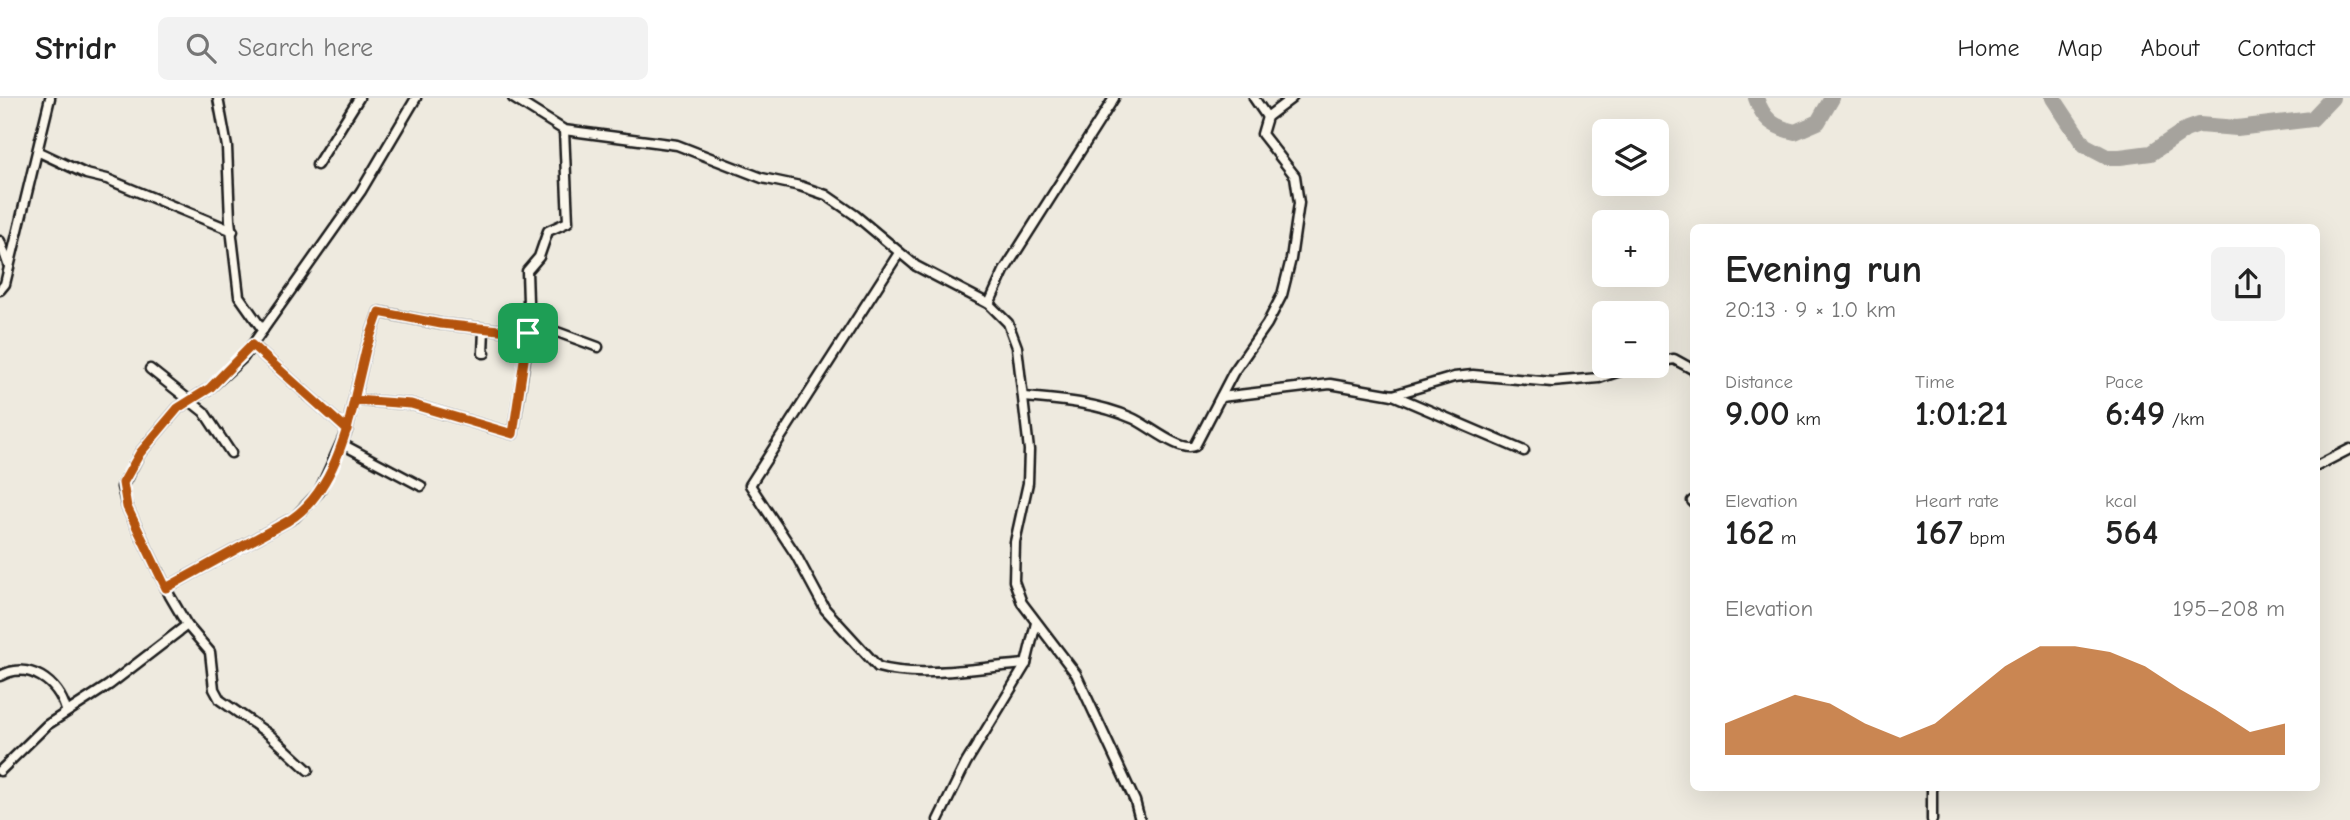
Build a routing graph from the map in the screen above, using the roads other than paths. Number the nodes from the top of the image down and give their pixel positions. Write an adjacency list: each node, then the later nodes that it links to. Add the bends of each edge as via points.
1 (50, 98): 11 (street)
2 (218, 98): 13 (street)
3 (359, 98): 12 (street)
4 (416, 98): 21 (street, via 361,191)
5 (513, 98): 10 (street)
6 (1114, 98): 18 (street, via 1004,271)
7 (1254, 98): 9 (street)
8 (1292, 98): 9 (street)
9 (1267, 117): 32 (street, via 1262,134 1290,167 1297,190 1291,259 1282,295)
10 (564, 130): 15 (street, via 677,145 762,178 826,195); 19 (street, via 568,222 548,231 539,257 527,271)
11 (39, 152): 13 (street); 16 (street)
12 (317, 165)
13 (233, 231): 21 (street, via 239,296)
14 (0, 241): 16 (street)
15 (899, 253): 18 (street); 45 (street, via 750,485 825,609 878,667 935,671)
16 (9, 267): 17 (street)
17 (0, 290)
18 (989, 304): 31 (street, via 1008,323 1017,347)
19 (530, 322): 22 (street); 24 (street)
20 (484, 329): 22 (street); 25 (street); 34 (street, via 379,312)
21 (263, 330): 23 (street)
22 (528, 333): 34 (street, via 513,434 411,404)
23 (252, 345): 33 (street, via 210,388); 35 (street)
24 (597, 347)
25 (485, 354)
26 (1669, 360): 27 (street)
27 (1690, 368)
28 (150, 369): 33 (street)
29 (1599, 378): 30 (street, via 1552,383 1473,375)
30 (1393, 395): 32 (street, via 1330,384); 38 (street)
31 (1024, 397): 32 (street, via 1077,401 1132,418 1190,449); 43 (street, via 1028,483 1013,561 1014,581)
32 (1221, 397)
33 (191, 399): 39 (street); 42 (street, via 140,453 122,487)
34 (355, 400): 35 (street)
35 (347, 430): 36 (street)
36 (342, 444): 41 (street); 42 (street, via 319,492 295,517)
37 (2350, 449): 40 (street)
38 (1524, 451)
39 (231, 453)
40 (2320, 464)
41 (421, 486)
42 (166, 588): 44 (street)
43 (1036, 623): 45 (street); 52 (street, via 1076,674)
44 (187, 625): 47 (street, via 109,685); 48 (street, via 210,652 214,689 220,700 270,735)
45 (1026, 664): 51 (street, via 966,763)
46 (0, 676): 47 (street, via 22,670 40,676 61,694)
47 (66, 710): 49 (street)
48 (308, 770)
49 (0, 771)
50 (1932, 791): 53 (street)
51 (938, 820)
52 (1140, 820)
53 (1932, 820)

